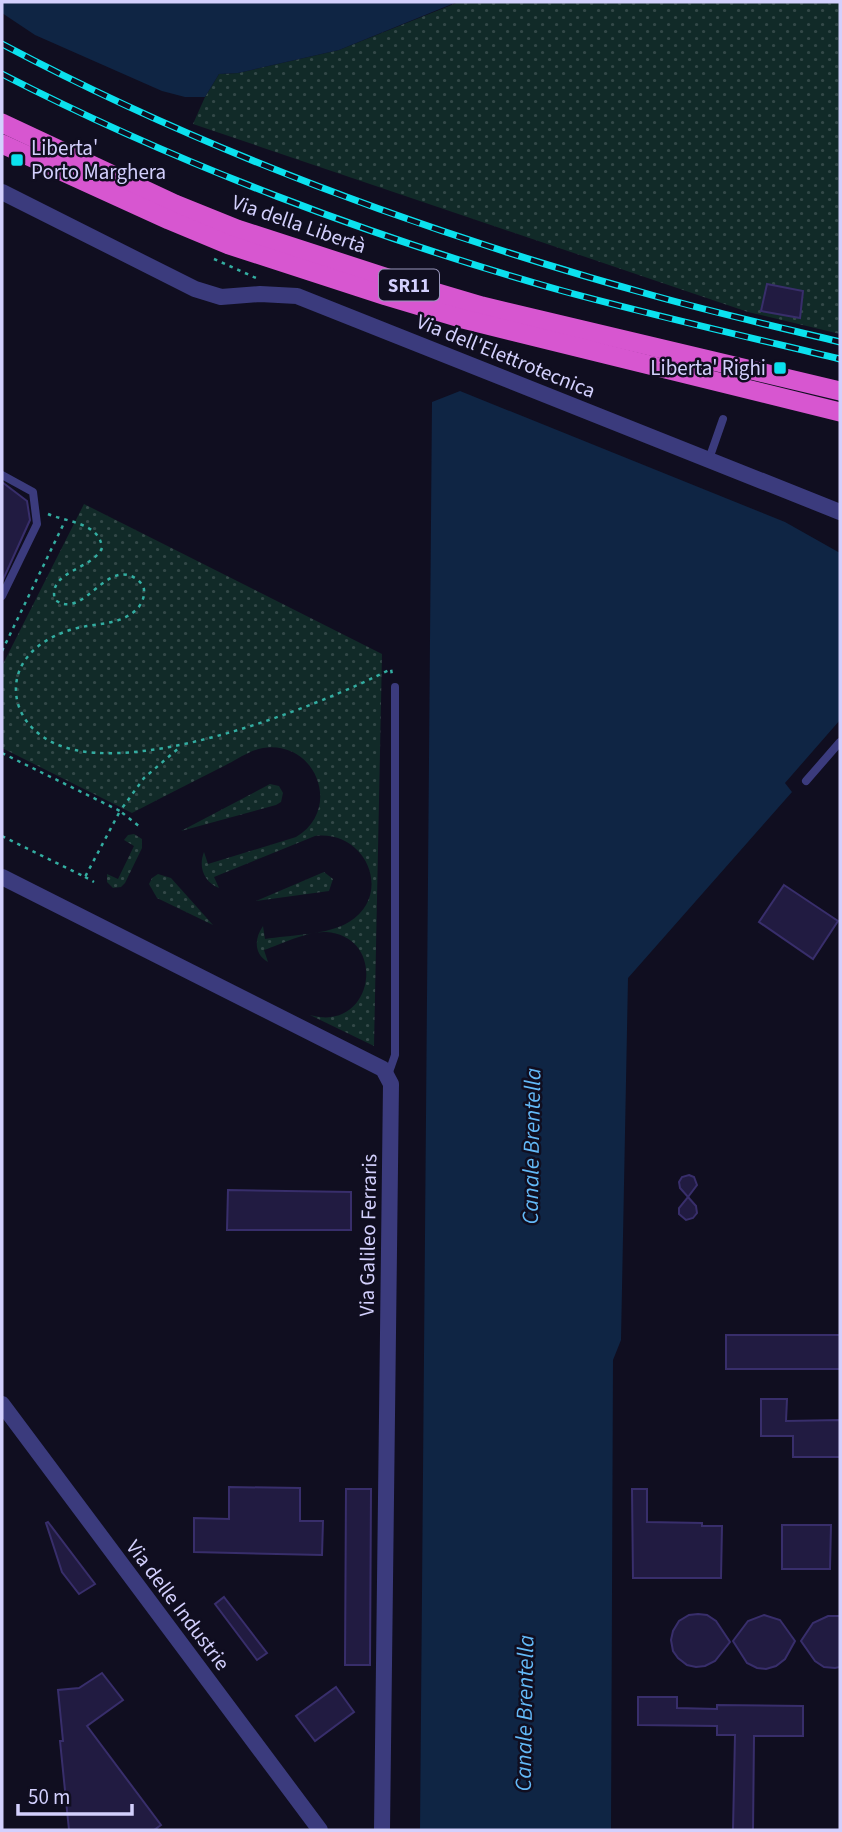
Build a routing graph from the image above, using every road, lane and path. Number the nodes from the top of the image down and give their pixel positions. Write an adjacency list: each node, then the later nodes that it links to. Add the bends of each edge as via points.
1 (2, 123): 4 (highway, Via della Libertà / SR11, via 237,229 482,306)
2 (2, 144): 4 (highway, Via della Libertà / SR11, via 229,245 386,296 488,326)
3 (2, 192): 6 (street, Via dell'Elettrotecnica, via 195,289 221,297 297,296)
4 (837, 401)
5 (723, 419): 6 (lane)
6 (709, 458): 9 (street, Via dell'Elettrotecnica)
7 (2, 475): 8 (lane, via 33,492)
8 (35, 509): 10 (path); 11 (lane, via 37,524)
9 (840, 512)
10 (65, 521): 12 (path); 16 (path, via 90,528 102,548 93,561 58,580 55,600 71,604 124,574 141,583 143,598 127,617 69,630 33,651 24,660 16,687 22,714 47,740 82,753 124,754)
11 (2, 596)
12 (2, 651)
13 (381, 674): 16 (path, via 288,713)
14 (395, 687): 25 (lane, via 395,1055)
15 (840, 742): 18 (lane)
16 (182, 744): 19 (path, via 144,778)
17 (2, 753): 19 (path)
18 (806, 781)
19 (120, 811): 20 (path); 23 (path)
20 (140, 827)
21 (2, 836): 23 (path)
22 (2, 877): 25 (street)
23 (86, 877): 24 (path)
24 (94, 882)
25 (388, 1075): 28 (street, Via Galileo Ferraris)
26 (2, 1404): 27 (street, Via delle Industrie)
27 (320, 1830)
28 (382, 1830)

